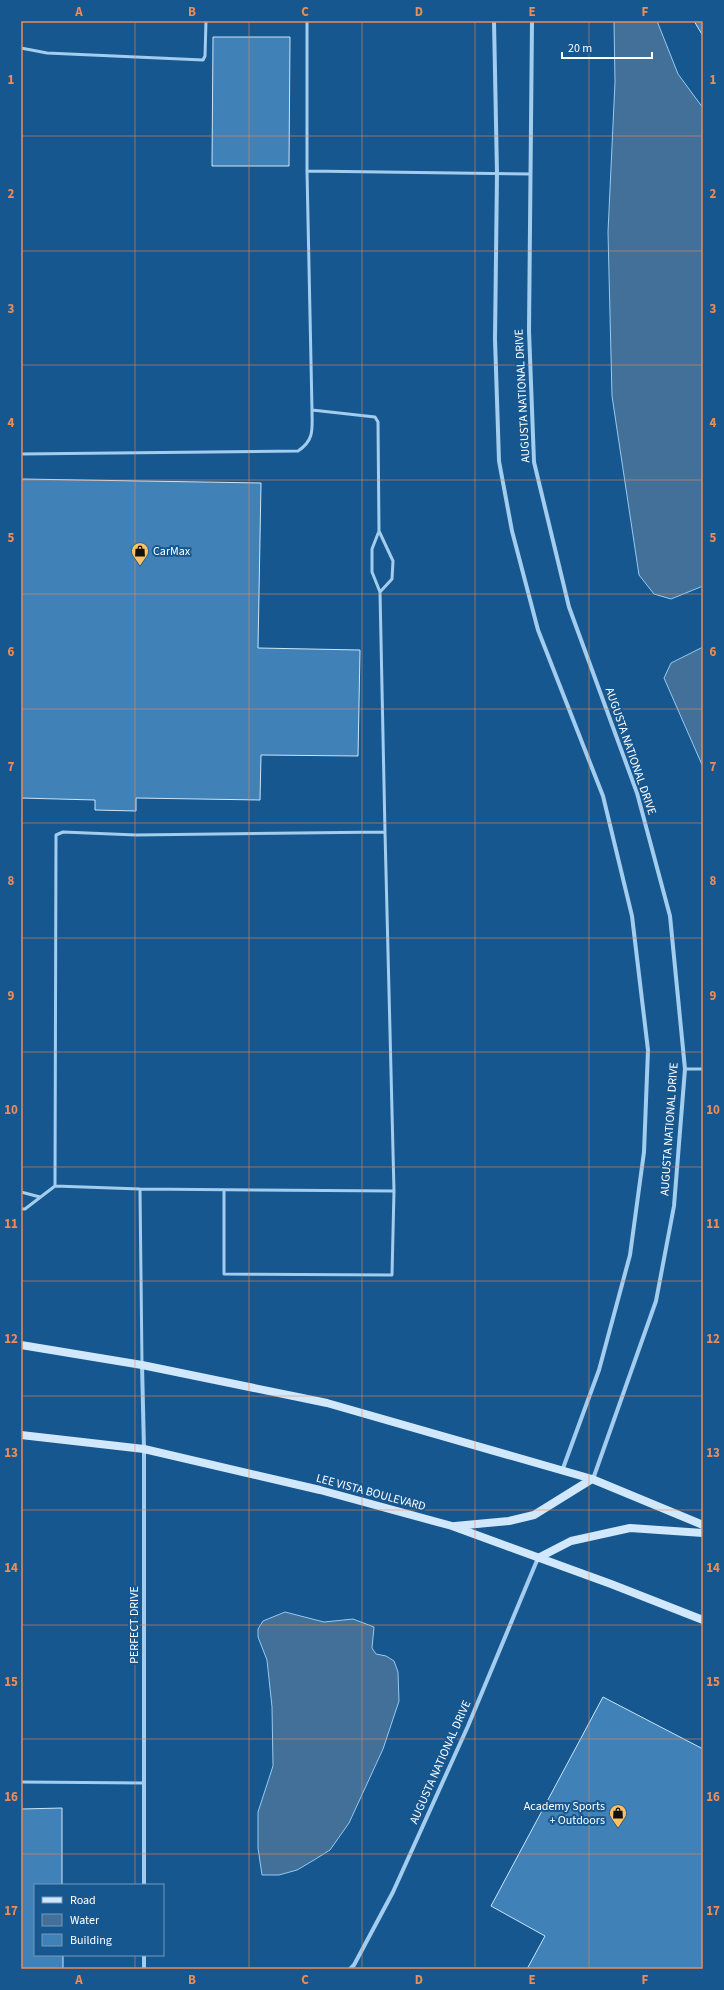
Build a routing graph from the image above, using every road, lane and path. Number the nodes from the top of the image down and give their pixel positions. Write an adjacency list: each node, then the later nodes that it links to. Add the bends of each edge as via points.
1 (206, 21): 5 (lane, via 203,60 47,53)
2 (307, 21): 6 (lane)
3 (494, 21): 7 (street, AUGUSTA NATIONAL DRIVE)
4 (532, 21): 8 (street, AUGUSTA NATIONAL DRIVE)
5 (21, 48)
6 (307, 171): 7 (lane); 9 (lane)
7 (497, 174): 8 (lane); 27 (street, AUGUSTA NATIONAL DRIVE, via 495,339 498,461 512,531 538,630 603,796 632,916 648,1050 644,1152 630,1255 599,1370)
8 (530, 174): 14 (street, AUGUSTA NATIONAL DRIVE, via 529,331 534,462 569,607 637,793 670,916)
9 (312, 410): 10 (lane, via 312,438 298,451); 11 (lane, via 376,417)
10 (21, 454)
11 (379, 531): 12 (lane, via 372,549 372,572); 12 (lane, via 393,561 392,578)
12 (380, 592): 13 (lane)
13 (385, 832): 16 (lane, via 136,835 63,832 56,835); 19 (lane)
14 (685, 1069): 15 (lane); 28 (street, AUGUSTA NATIONAL DRIVE, via 674,1206 656,1301)
15 (703, 1069)
16 (55, 1186): 17 (lane); 21 (lane)
17 (140, 1189): 18 (lane); 24 (lane)
18 (224, 1190): 19 (lane); 19 (lane, via 224,1274 354,1275 392,1275)
19 (394, 1191)
20 (21, 1192): 21 (lane)
21 (40, 1197): 22 (lane, via 25,1209)
22 (21, 1209)
23 (21, 1345): 24 (street)
24 (142, 1365): 26 (street, PERFECT DRIVE); 27 (street, via 326,1403)
25 (21, 1435): 26 (street, LEE VISTA BOULEVARD)
26 (144, 1450): 30 (street, LEE VISTA BOULEVARD, via 320,1490); 35 (street, PERFECT DRIVE)
27 (562, 1471): 28 (street)
28 (592, 1479): 29 (street); 30 (street, via 534,1515 509,1521)
29 (703, 1524)
30 (452, 1526): 32 (street, LEE VISTA BOULEVARD)
31 (703, 1533): 32 (street, via 630,1528 571,1541)
32 (538, 1558): 33 (street, LEE VISTA BOULEVARD); 39 (street, AUGUSTA NATIONAL DRIVE, via 468,1726 396,1884)
33 (703, 1620)
34 (21, 1782): 35 (lane)
35 (144, 1783): 36 (street, PERFECT DRIVE)
36 (144, 1884)
37 (144, 1956): 38 (street)
38 (144, 1969)
39 (350, 1969)

